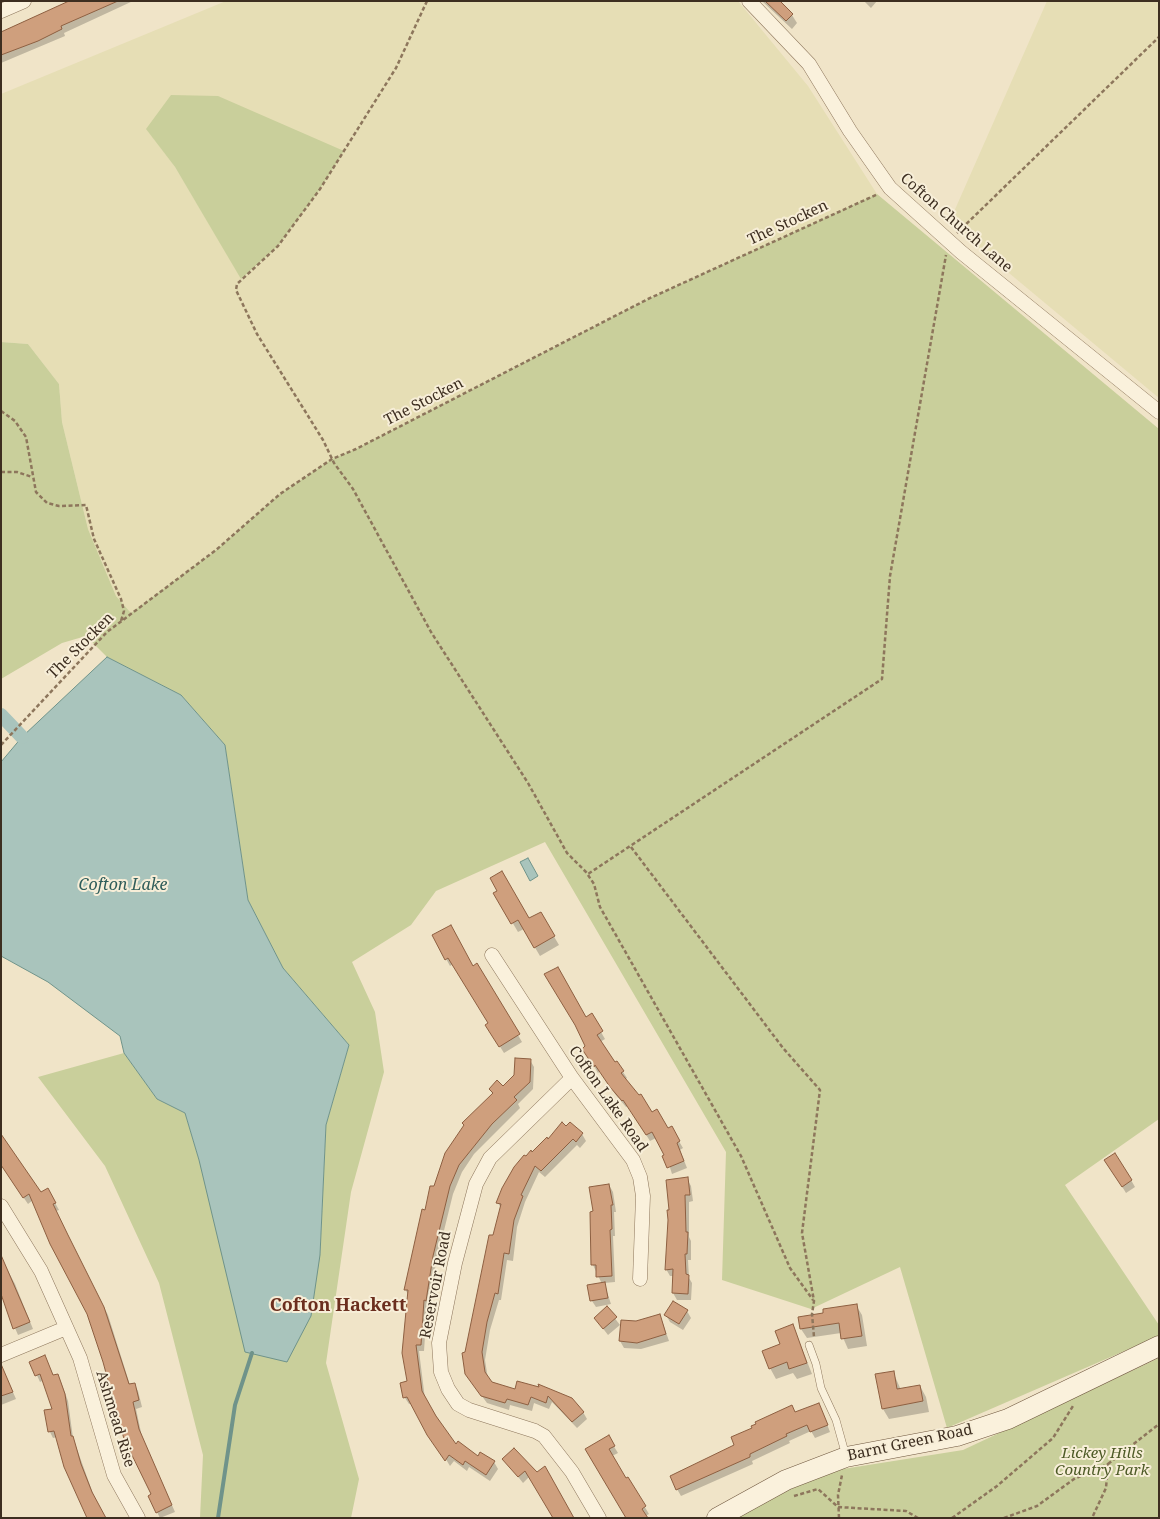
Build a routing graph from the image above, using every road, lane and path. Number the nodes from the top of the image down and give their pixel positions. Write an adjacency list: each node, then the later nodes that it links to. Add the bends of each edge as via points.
1 (427, 1): 8 (path, via 396,68 320,189 278,246 237,284 237,295 257,334)
2 (750, 1): 4 (street, Cofton Church Lane, via 809,64)
3 (1159, 37): 5 (path)
4 (890, 188): 5 (street, Cofton Church Lane); 8 (path, The Stocken, via 648,299)
5 (949, 241): 7 (street, Cofton Church Lane); 13 (path, via 890,576 882,679)
6 (1, 411): 10 (path, via 26,437)
7 (1159, 412)
8 (332, 459): 11 (path, The Stocken, via 280,494 216,550); 14 (path, via 353,489 432,632 518,766 566,853)
9 (1, 472): 10 (path, via 17,472)
10 (32, 477): 11 (path, via 36,492 47,503 86,506 94,540 121,599 124,611)
11 (121, 621): 12 (path, The Stocken, via 106,632)
12 (2, 744)
13 (631, 847): 14 (path); 19 (path, via 783,1048 820,1090 802,1233)
14 (588, 874): 19 (path, via 600,907 741,1156 790,1268)
15 (492, 955): 16 (street, Cofton Lake Road)
16 (572, 1078): 18 (street, Cofton Lake Road, via 633,1160 640,1177 643,1196); 32 (street, Reservoir Road, via 490,1158 476,1184 455,1263 439,1343 441,1372 458,1404 544,1436 572,1472)
17 (1, 1206): 20 (street, Ashmead Rise, via 41,1271)
18 (640, 1279)
19 (814, 1301): 21 (path)
20 (66, 1328): 24 (street); 31 (street, Ashmead Rise, via 80,1358 114,1475)
21 (814, 1338)
22 (808, 1345): 27 (lane)
23 (1159, 1346): 27 (main road, Barnt Green Road, via 1008,1419 957,1436)
24 (1, 1355)
25 (1077, 1400): 36 (path, via 1053,1438 997,1486)
26 (1159, 1424): 28 (path)
27 (846, 1456): 30 (path); 33 (main road, Barnt Green Road, via 786,1480)
28 (1108, 1464): 37 (path, via 1074,1479 1037,1506); 38 (path, via 1106,1488)
29 (790, 1497): 30 (path, via 818,1488)
30 (838, 1507): 34 (path); 35 (path, via 906,1511)
31 (138, 1518)
32 (599, 1518)
33 (717, 1518)
34 (839, 1518)
35 (918, 1518)
36 (952, 1518)
37 (1004, 1518)
38 (1092, 1518)

